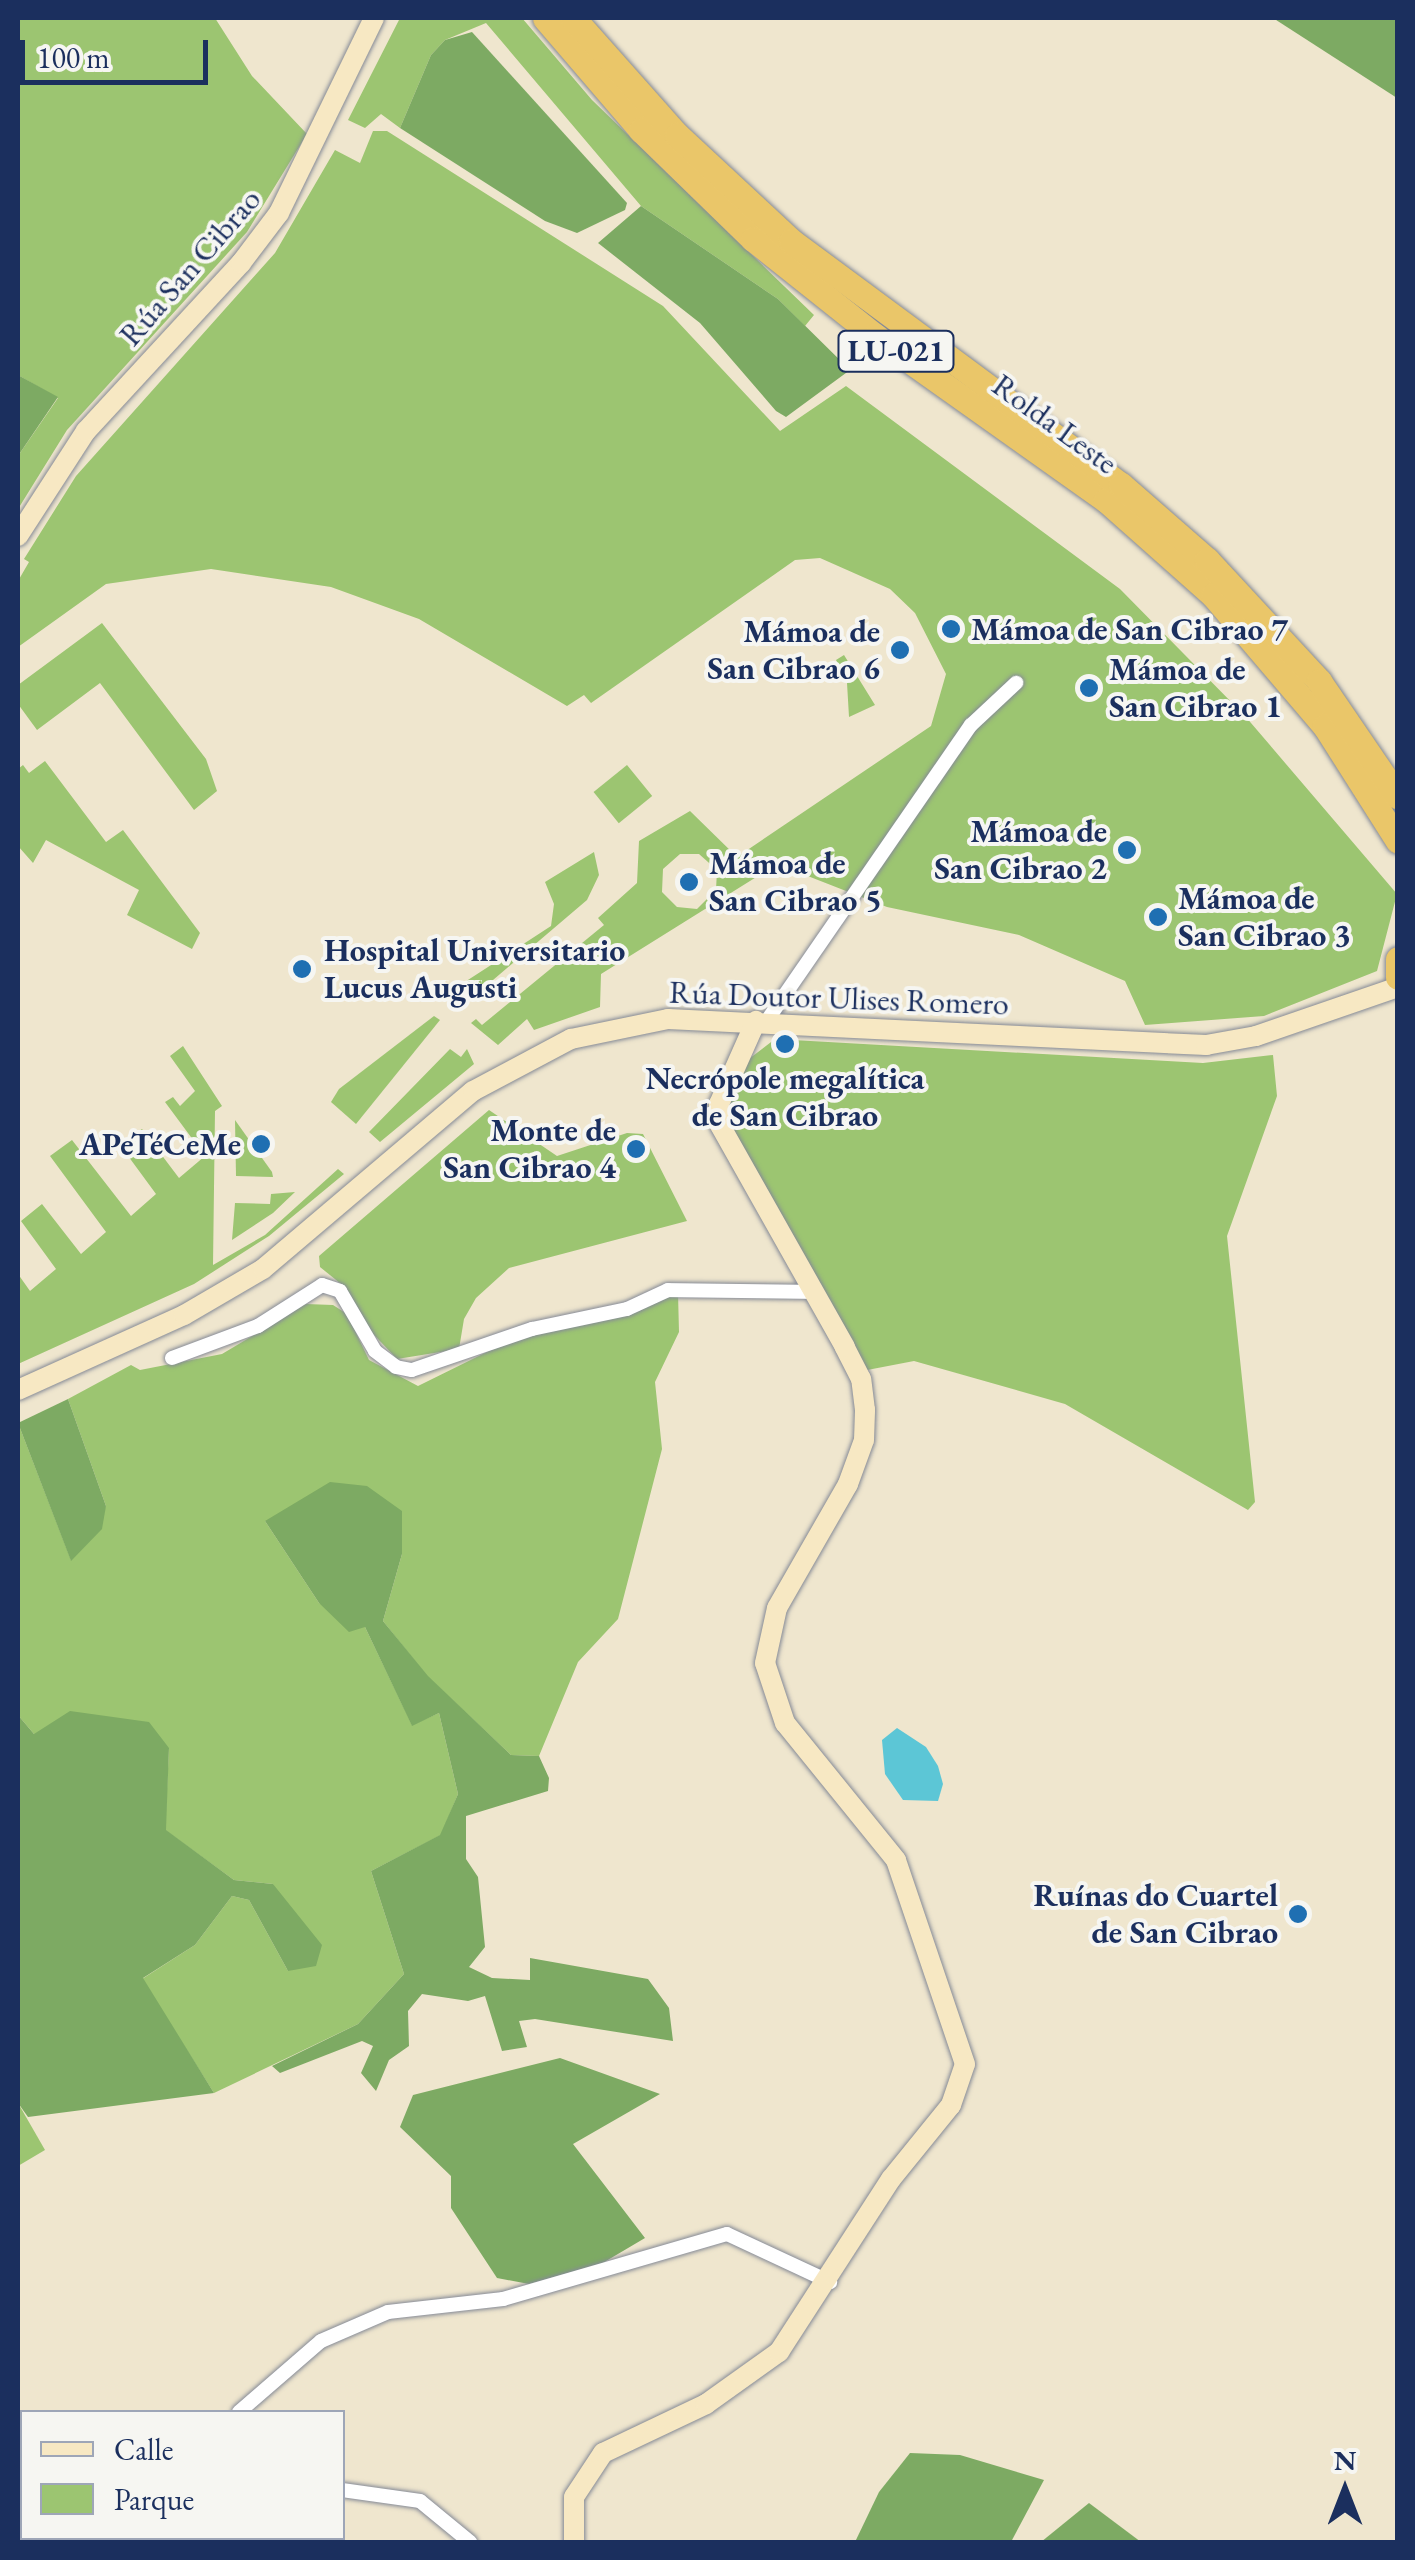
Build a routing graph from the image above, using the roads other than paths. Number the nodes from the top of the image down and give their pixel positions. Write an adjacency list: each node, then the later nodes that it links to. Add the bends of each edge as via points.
1 (374, 18): 4 (street, Rúa San Cibrao, via 279,213 242,264 86,431)
2 (545, 18): 7 (highway, Rolda Leste / LU-021, via 648,138 754,239 886,344 1076,477 1179,562 1298,690)
3 (573, 18): 6 (highway, Rolda Leste / LU-021, via 677,135 791,241 1121,484 1208,560 1308,668)
4 (18, 536)
5 (1016, 682): 11 (street, via 971,725)
6 (1398, 797)
7 (1398, 841)
8 (1398, 958): 9 (highway)
9 (1398, 977)
10 (1398, 987): 11 (street, Rúa Doutor Ulises Romero, via 1256,1036 1206,1045)
11 (761, 1021): 12 (street, via 719,1104 720,1125); 14 (street, Rúa Doutor Ulises Romero, via 668,1019 540,1051 461,1100 263,1268 184,1315)
12 (813, 1292): 13 (street, via 668,1290 626,1309 532,1329 412,1370 375,1350 340,1291 322,1286 258,1326); 15 (street, via 861,1379 864,1440 821,1540 776,1608 765,1663 785,1723 896,1860 964,2064 951,2105 891,2179)
13 (172, 1358)
14 (18, 1390)
15 (830, 2282): 16 (street, via 727,2234 503,2298 388,2312 321,2341); 19 (street, via 779,2352 750,2378 603,2452 574,2497)
16 (241, 2410)
17 (345, 2490): 18 (street, via 420,2501)
18 (470, 2542)
19 (574, 2542)

